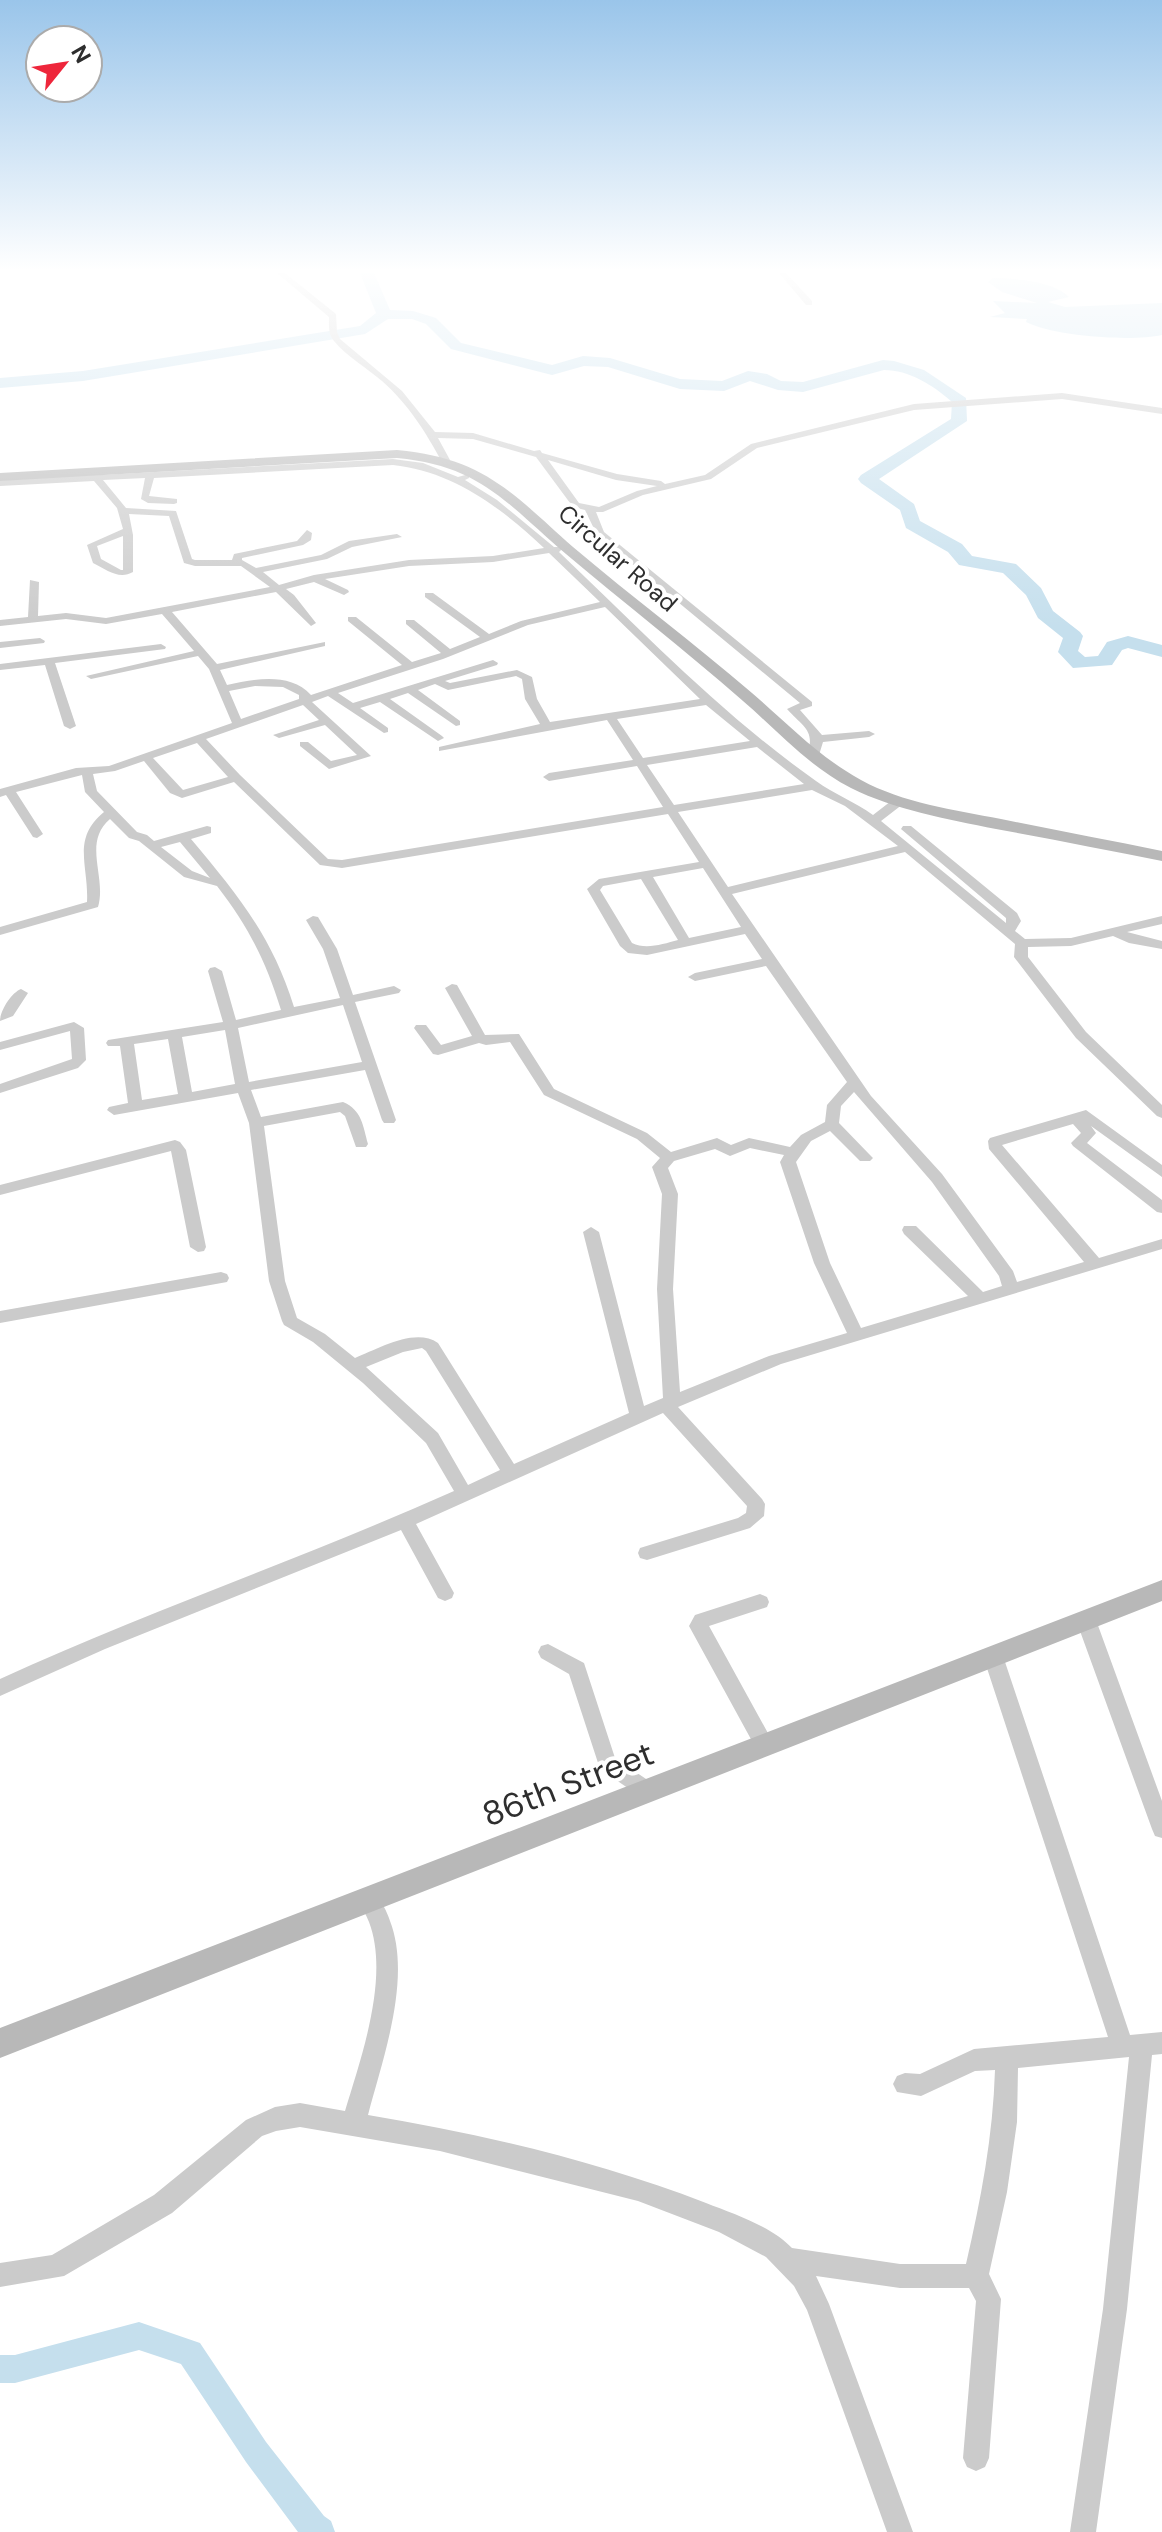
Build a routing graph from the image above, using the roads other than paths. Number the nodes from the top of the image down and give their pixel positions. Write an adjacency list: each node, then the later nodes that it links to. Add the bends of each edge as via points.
1 (398, 391): 3 (street)
2 (1162, 411): 11 (street, via 1062,396 914,407 767,442 740,452 708,477)
3 (433, 435): 4 (street, via 473,436); 5 (street)
4 (537, 452): 11 (street, via 616,477); 13 (street, via 576,505)
5 (445, 460): 6 (main road, Circular Road); 7 (main road, Circular Road, via 397,454)
6 (472, 469): 10 (street); 17 (main road, Circular Road, via 543,525)
7 (95, 474): 8 (street); 9 (main road, Circular Road); 14 (street)
8 (150, 476): 10 (street, via 393,462 420,465); 12 (street, via 144,497)
9 (0, 480)
10 (458, 480): 17 (street)
11 (671, 486): 13 (street)
12 (174, 501)
13 (590, 510): 64 (street, via 600,533 808,704 793,709)
14 (123, 511): 15 (street); 18 (street, via 173,513 191,563)
15 (126, 531): 15 (street, via 128,572 120,573 97,561 92,545)
16 (307, 533): 18 (street, via 300,543 237,556)
17 (559, 549): 19 (street); 26 (street); 67 (main road, Circular Road)
18 (237, 561): 20 (street)
19 (409, 563): 20 (street, via 398,547 400,535); 21 (street)
20 (255, 571): 23 (street)
21 (313, 578): 23 (street); 24 (street)
22 (34, 582): 28 (street)
23 (276, 587): 27 (street); 32 (street)
24 (344, 592)
25 (429, 595): 33 (street)
26 (609, 603): 33 (street, via 525,623); 52 (street)
27 (165, 610): 28 (street, via 106,621); 38 (street)
28 (33, 619): 31 (street)
29 (352, 619): 42 (street)
30 (410, 622): 39 (street)
31 (0, 623)
32 (311, 623)
33 (488, 638): 39 (street)
34 (40, 641): 36 (street)
35 (321, 644): 44 (street)
36 (0, 645)
37 (161, 647): 40 (street)
38 (199, 653): 44 (street); 45 (street)
39 (448, 653): 42 (street)
40 (49, 661): 43 (street); 58 (street)
41 (493, 663): 46 (street)
42 (410, 666): 49 (street)
43 (0, 667)
44 (214, 668): 47 (street)
45 (91, 676)
46 (436, 680): 48 (street); 59 (street, via 452,687 524,674)
47 (224, 689): 51 (street, via 279,683 296,687); 56 (street)
48 (410, 689): 50 (street); 57 (street)
49 (329, 692): 51 (street); 53 (street)
50 (382, 698): 53 (street); 59 (street, via 441,744)
51 (305, 701): 55 (street); 56 (street)
52 (710, 701): 54 (street); 65 (street)
53 (350, 708): 60 (street)
54 (611, 718): 59 (street); 69 (street)
55 (326, 721): 62 (street); 66 (street, via 365,756 329,765)
56 (237, 722): 63 (street)
57 (456, 723)
58 (70, 726)
59 (547, 726)
60 (384, 730)
61 (869, 734): 64 (street)
62 (279, 735)
63 (198, 737): 68 (street); 72 (street)
64 (818, 739): 67 (street)
65 (760, 743): 69 (street); 73 (street)
66 (304, 744)
67 (813, 755): 75 (main road, Circular Road)
68 (146, 757): 70 (street); 72 (street, via 182,794)
69 (639, 763): 71 (street); 77 (street)
70 (87, 771): 74 (street); 78 (street, via 91,792)
71 (549, 777)
72 (236, 778): 77 (street, via 324,862 342,864)
73 (819, 789): 75 (street); 77 (street); 79 (street)
74 (4, 792): 82 (street)
75 (878, 793): 76 (main road, Circular Road)
76 (899, 801): 79 (street); 86 (main road, Circular Road)
77 (671, 810): 87 (street)
78 (110, 813): 84 (street); 95 (street, via 87,841 93,904)
79 (873, 821): 85 (street)
80 (907, 829): 94 (street, via 1012,916)
81 (207, 830): 83 (street)
82 (37, 834)
83 (183, 837): 84 (street); 89 (street)
84 (152, 846): 89 (street, via 190,875)
85 (909, 847): 90 (street); 94 (street)
86 (1162, 856)
87 (706, 864): 88 (street); 90 (street)
88 (645, 875): 97 (street); 97 (street, via 599,883 593,889 633,950)
89 (220, 882): 107 (street, via 273,962)
90 (725, 892): 93 (street)
91 (313, 920): 106 (street)
92 (1162, 920): 96 (street)
93 (749, 929): 97 (street); 100 (street)
94 (1009, 930): 98 (street)
95 (0, 931)
96 (1112, 931): 98 (street, via 1071,942); 99 (street)
97 (686, 943)
98 (1022, 943): 121 (street, via 1021,957 1081,1035)
99 (1162, 945)
100 (771, 961): 102 (street); 115 (street)
101 (215, 971): 109 (street)
102 (695, 977)
103 (452, 988): 112 (street)
104 (394, 990): 106 (street)
105 (21, 993): 108 (street)
106 (349, 1000): 107 (street); 114 (street)
107 (289, 1014): 109 (street)
108 (0, 1017)
109 (231, 1025): 111 (street); 116 (street)
110 (421, 1028): 112 (street, via 438,1051)
111 (174, 1034): 118 (street); 119 (street, via 120,1042)
112 (480, 1038): 128 (street, via 514,1037 549,1092 642,1136)
113 (0, 1046): 117 (street, via 77,1028 79,1060 73,1065)
114 (370, 1065): 116 (street); 123 (street)
115 (855, 1082): 125 (street, via 834,1105); 139 (street, via 937,1178 1007,1275)
116 (243, 1088): 118 (street); 124 (street)
117 (0, 1089)
118 (186, 1097): 119 (street)
119 (136, 1106): 120 (street)
120 (114, 1110)
121 (1162, 1113)
122 (1075, 1117): 130 (street, via 1090,1118); 132 (street, via 1089,1133 1078,1143); 137 (street, via 998,1139 994,1146)
123 (389, 1120)
124 (256, 1123): 126 (street, via 343,1107 352,1114); 143 (street, via 277,1281 290,1321)
125 (832, 1124): 127 (street); 129 (street)
126 (361, 1144)
127 (793, 1152): 128 (street, via 749,1143 730,1151 717,1143); 142 (street, via 788,1162 822,1263)
128 (669, 1158): 144 (street, via 660,1167 670,1194 665,1289)
129 (865, 1158)
130 (1162, 1172)
131 (0, 1190): 136 (street, via 175,1145)
132 (1162, 1208)
133 (910, 1230): 140 (street)
134 (591, 1232): 145 (street)
135 (1162, 1244): 137 (street)
136 (198, 1247)
137 (1096, 1265): 139 (street)
138 (221, 1278): 141 (street)
139 (1011, 1289): 140 (street)
140 (980, 1298): 142 (street)
141 (0, 1317)
142 (857, 1337): 144 (street, via 775,1360)
143 (352, 1366): 146 (street, via 425,1342 439,1355); 147 (street, via 432,1438)
144 (668, 1403): 145 (street); 149 (street, via 756,1504 755,1516)
145 (638, 1416): 146 (street)
146 (510, 1472): 147 (street)
147 (464, 1493): 148 (street)
148 (405, 1521): 151 (street); 156 (street, via 127,1631)
149 (647, 1553)
150 (1162, 1590): 153 (main road, 86th Street)
151 (445, 1593)
152 (760, 1602): 157 (street, via 702,1620 699,1626)
153 (1086, 1620): 155 (main road, 86th Street); 159 (street)
154 (548, 1652): 158 (street, via 577,1669 607,1763)
155 (993, 1656): 157 (main road, 86th Street); 162 (street)
156 (0, 1688)
157 (765, 1746): 158 (main road, 86th Street)
158 (648, 1791): 160 (main road, 86th Street)
159 (1162, 1829)
160 (369, 1900): 161 (main road, 86th Street); 165 (street, via 382,1918 385,1993)
161 (0, 2043)
162 (1142, 2044): 163 (street); 171 (street, via 1115,2309)
163 (1007, 2058): 164 (street, via 974,2060 921,2085); 168 (street, via 1005,2122)
164 (905, 2084)
165 (354, 2122): 166 (street, via 638,2189 726,2223); 167 (street, via 300,2115 275,2119 246,2134 163,2204 119,2231 55,2267)
166 (789, 2260): 168 (street, via 900,2276); 170 (street, via 817,2304)
167 (0, 2275)
168 (976, 2276): 169 (street, via 989,2299)
169 (976, 2458)
170 (900, 2532)
171 (1083, 2532)

